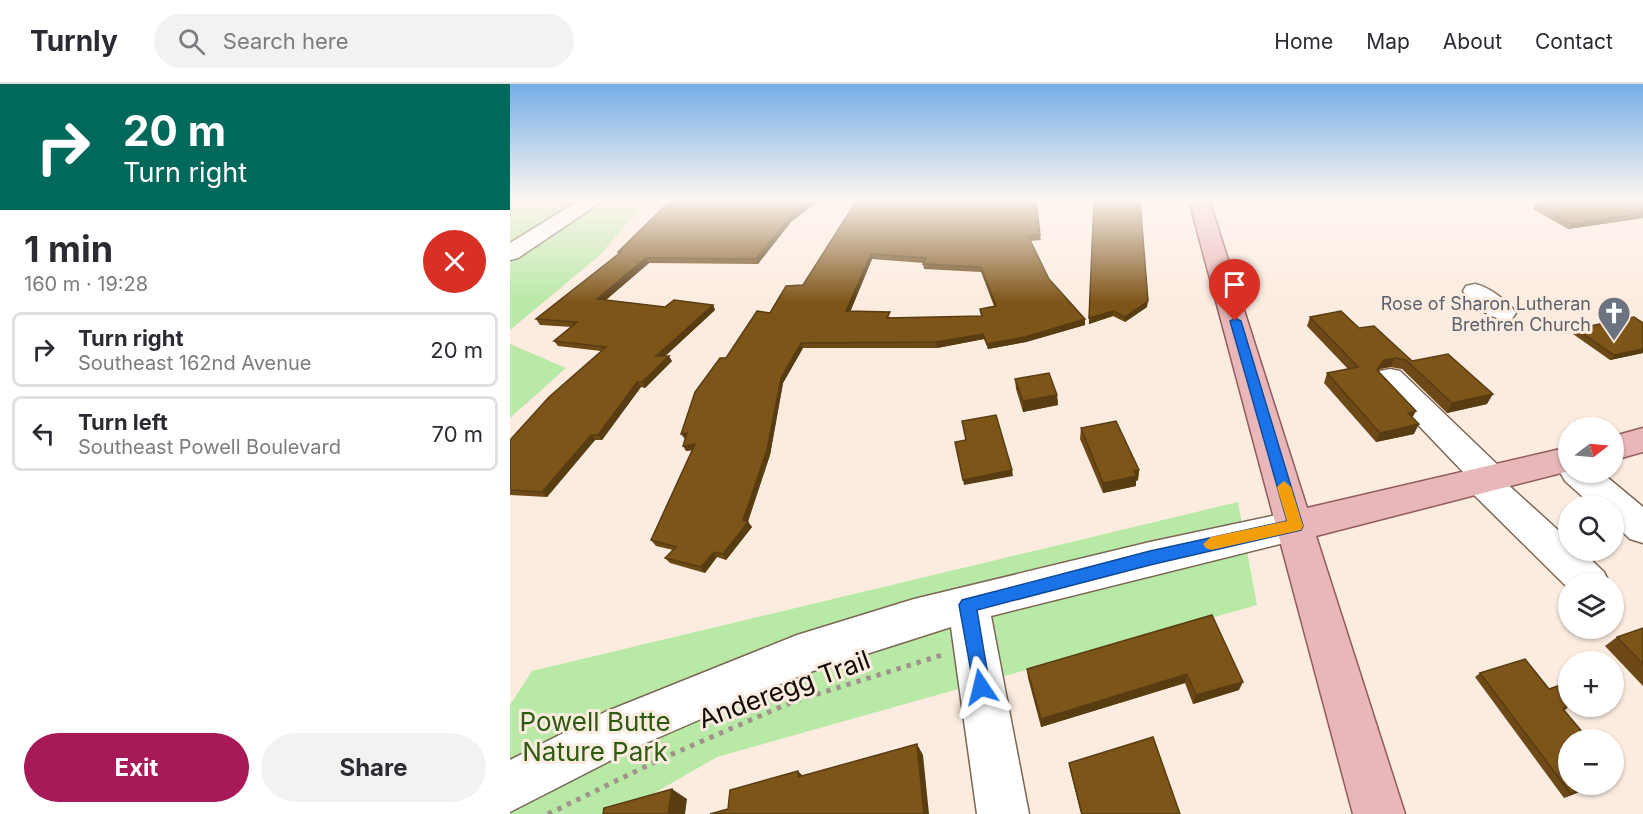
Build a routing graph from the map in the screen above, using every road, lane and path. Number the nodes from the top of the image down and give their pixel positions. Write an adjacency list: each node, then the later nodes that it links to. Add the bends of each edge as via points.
1 (540, 234): 3 (street)
2 (1209, 234): 12 (main road)
3 (510, 253)
4 (1475, 291): 5 (street)
5 (1503, 313)
6 (1390, 378): 10 (street)
7 (1643, 440): 8 (main road)
8 (1624, 445)
9 (1558, 466): 10 (main road)
10 (1485, 479): 12 (main road); 14 (street)
11 (1592, 483): 13 (street)
12 (1295, 526): 15 (street, via 1150,558); 19 (main road)
13 (1643, 528)
14 (1579, 573)
15 (971, 625): 16 (street, via 914,618 797,656 622,729); 17 (path, Anderegg Trail, via 661,759); 18 (street)
16 (510, 787)
17 (548, 814)
18 (1003, 814)
19 (1379, 814)

